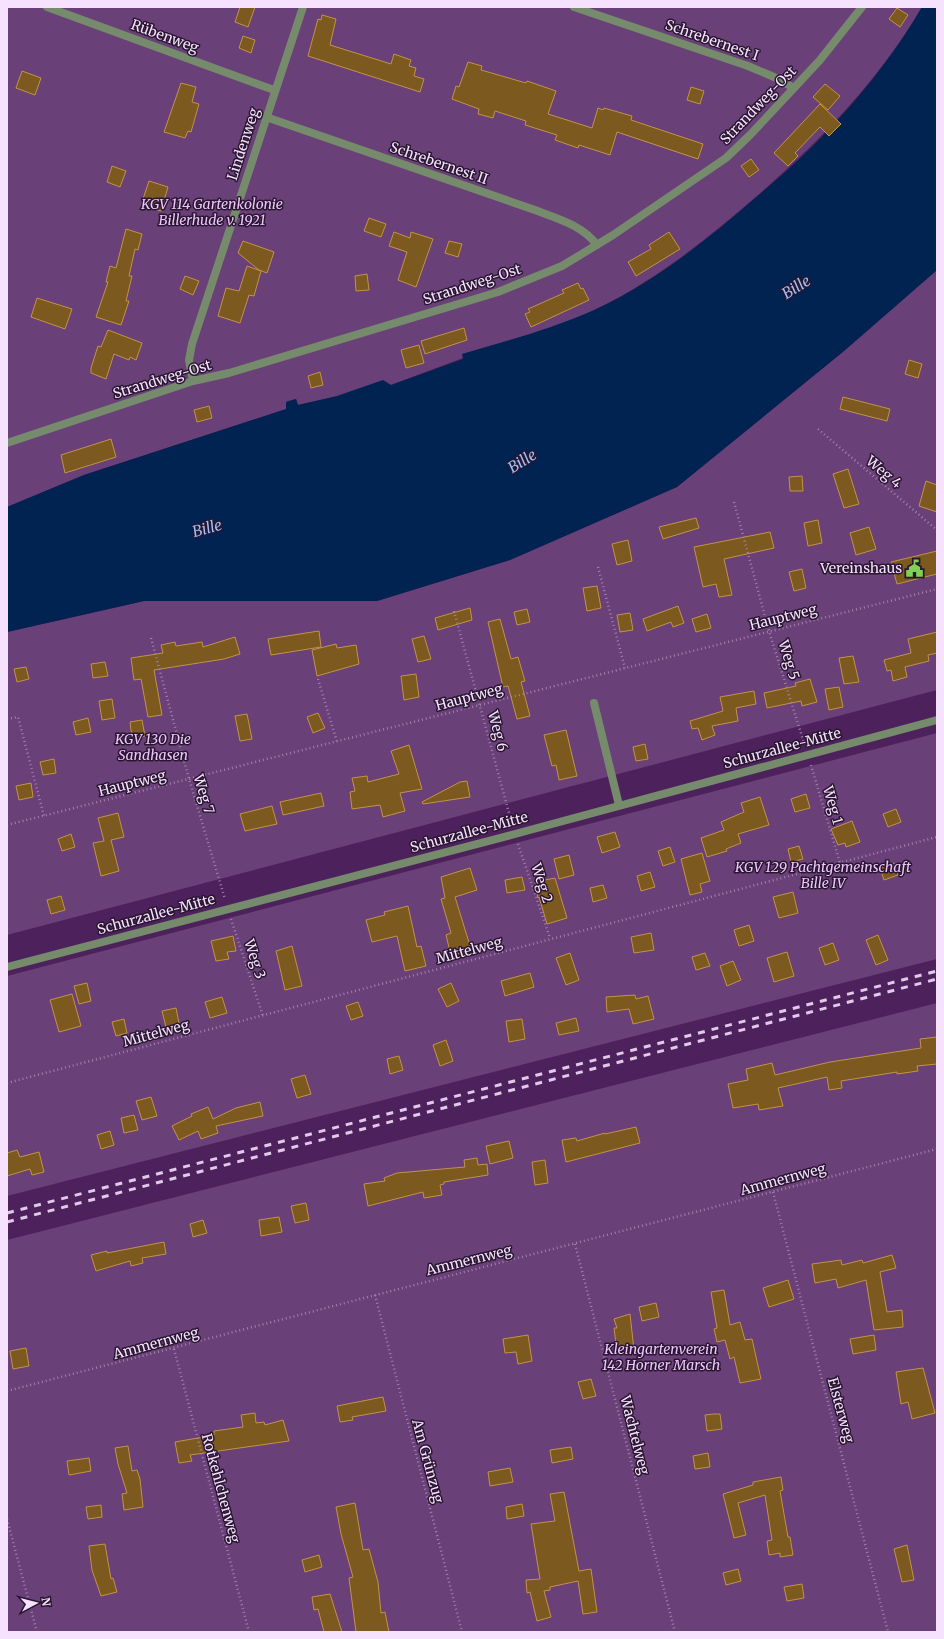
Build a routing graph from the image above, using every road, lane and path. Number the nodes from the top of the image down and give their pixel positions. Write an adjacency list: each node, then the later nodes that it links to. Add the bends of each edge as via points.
1 (47, 7): 6 (street, Rübenweg)
2 (302, 7): 6 (street, Lindenweg)
3 (574, 7): 5 (street, Schrebernest I, via 748,66)
4 (862, 7): 5 (street, Strandweg-Ost)
5 (794, 88): 8 (street, Strandweg-Ost, via 726,158)
6 (274, 90): 7 (street, Lindenweg)
7 (266, 117): 8 (street, Schrebernest II, via 541,212 575,226 590,235); 9 (street, Lindenweg, via 192,344 189,360)
8 (597, 245): 9 (street, Strandweg-Ost, via 562,266 498,292 229,373)
9 (193, 381): 11 (street, Strandweg-Ost)
10 (818, 429): 13 (path, Weg 4)
11 (7, 442)
12 (734, 502): 17 (path, Weg 5)
13 (937, 530)
14 (598, 567): 19 (path)
15 (937, 589): 17 (path, Hauptweg)
16 (454, 611): 22 (path, Weg 6)
17 (770, 630): 19 (path, Hauptweg); 26 (path, Weg 5)
18 (151, 638): 27 (path, Weg 7)
19 (625, 668): 22 (path, Hauptweg)
20 (318, 679): 25 (path)
21 (594, 703): 28 (street)
22 (481, 704): 25 (path, Hauptweg); 31 (path, Weg 6)
23 (7, 720): 29 (path, via 18,717)
24 (937, 720): 26 (street, Schurzallee-Mitte)
25 (337, 742): 27 (path, Hauptweg)
26 (808, 754): 28 (street, Schurzallee-Mitte); 33 (path, Weg 1)
27 (189, 779): 29 (path, Hauptweg); 34 (path, Weg 7)
28 (619, 805): 31 (street, Schurzallee-Mitte)
29 (44, 816): 30 (path, Hauptweg)
30 (7, 825)
31 (515, 834): 34 (street, Schurzallee-Mitte); 35 (path, Weg 2)
32 (937, 837): 33 (path, Mittelweg)
33 (840, 863): 35 (path, Mittelweg)
34 (228, 909): 36 (street, Schurzallee-Mitte); 37 (path, Weg 3)
35 (550, 938): 37 (path, Mittelweg)
36 (7, 967)
37 (263, 1016): 38 (path, Mittelweg)
38 (7, 1083)
39 (937, 1149): 40 (path, Ammernweg)
40 (773, 1192): 41 (path, Ammernweg); 50 (path, Elsterweg)
41 (575, 1244): 42 (path, Ammernweg); 49 (path, Wachtelweg)
42 (375, 1295): 43 (path, Ammernweg); 48 (path, Am Grünzug)
43 (174, 1349): 44 (path, Ammernweg); 47 (path, Rotkehlchenweg)
44 (7, 1391)
45 (7, 1519): 46 (path)
46 (37, 1632)
47 (249, 1632)
48 (462, 1632)
49 (675, 1632)
50 (888, 1632)

